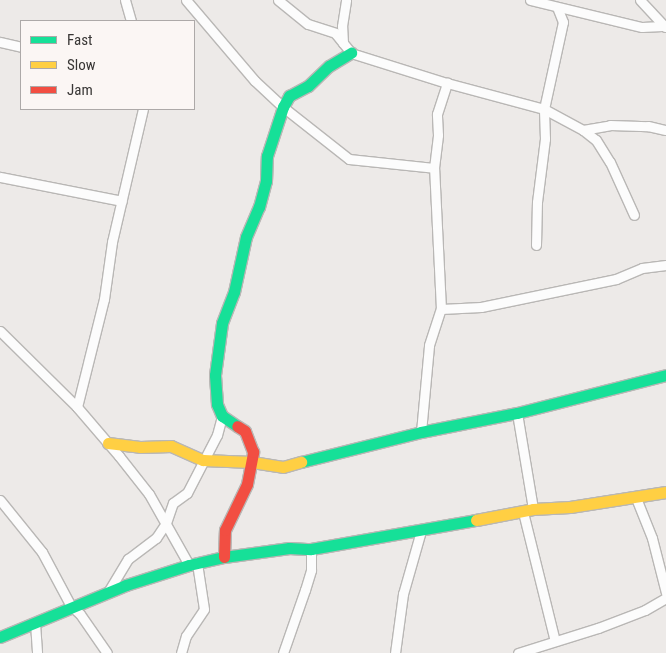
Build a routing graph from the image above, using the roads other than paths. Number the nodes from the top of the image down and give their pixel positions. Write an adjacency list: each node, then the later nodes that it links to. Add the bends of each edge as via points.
1 (125, 0): 8 (street)
2 (186, 0): 15 (street, via 255,81)
3 (278, 0): 11 (street, via 308,24 335,33)
4 (346, 0): 11 (street)
5 (530, 0): 7 (street)
6 (640, 0): 9 (street)
7 (557, 7): 9 (street, via 642,27); 16 (street, via 563,22)
8 (130, 20)
9 (664, 27)
10 (0, 42): 12 (street)
11 (343, 43): 13 (street)
12 (20, 47)
13 (351, 53): 14 (street); 15 (street, via 329,66 308,86 289,96)
14 (448, 83): 16 (street); 20 (street, via 437,114)
15 (283, 107): 20 (street, via 349,159); 31 (street, via 267,156 266,181 259,207 246,237 234,292 222,323 215,376 217,404)
16 (544, 109): 18 (street); 24 (street, via 545,139 537,202)
17 (143, 110): 22 (street)
18 (584, 130): 19 (street, via 610,125); 23 (street, via 596,140 610,162)
19 (666, 130)
20 (434, 168): 26 (street)
21 (0, 177): 22 (street)
22 (122, 201): 29 (street, via 104,299)
23 (634, 215)
24 (536, 246)
25 (666, 265): 26 (street, via 642,268 616,279 481,307)
26 (441, 308): 32 (street, via 428,345)
27 (0, 331): 29 (street)
28 (666, 375): 30 (street)
29 (77, 407): 33 (street)
30 (517, 413): 32 (street); 39 (street)
31 (222, 416): 34 (street, via 217,435); 35 (street, via 245,431 253,452)
32 (421, 432): 35 (street, via 283,467)
33 (108, 442): 34 (street, via 140,447 170,446); 40 (street, via 149,494)
34 (203, 460): 35 (street); 40 (street, via 187,493 173,503)
35 (252, 462): 43 (street, via 247,484 226,530)
36 (666, 492): 37 (street)
37 (636, 498): 39 (street); 45 (street)
38 (0, 500): 49 (street, via 42,552)
39 (528, 510): 41 (street); 52 (street)
40 (166, 523): 44 (street); 46 (street, via 156,538 128,560)
41 (421, 531): 42 (street); 57 (street, via 403,594)
42 (310, 549): 43 (street, via 289,548); 56 (street, via 306,590)
43 (224, 557): 44 (street)
44 (193, 564): 46 (street); 55 (street, via 204,609 186,636)
45 (663, 566): 47 (street)
46 (108, 592): 49 (street)
47 (666, 592)
48 (666, 598): 52 (street, via 645,610)
49 (71, 606): 50 (street); 54 (street)
50 (36, 623): 51 (street); 53 (street)
51 (0, 637)
52 (554, 641): 58 (street)
53 (37, 653)
54 (107, 653)
55 (181, 653)
56 (283, 653)
57 (395, 653)
58 (518, 653)

